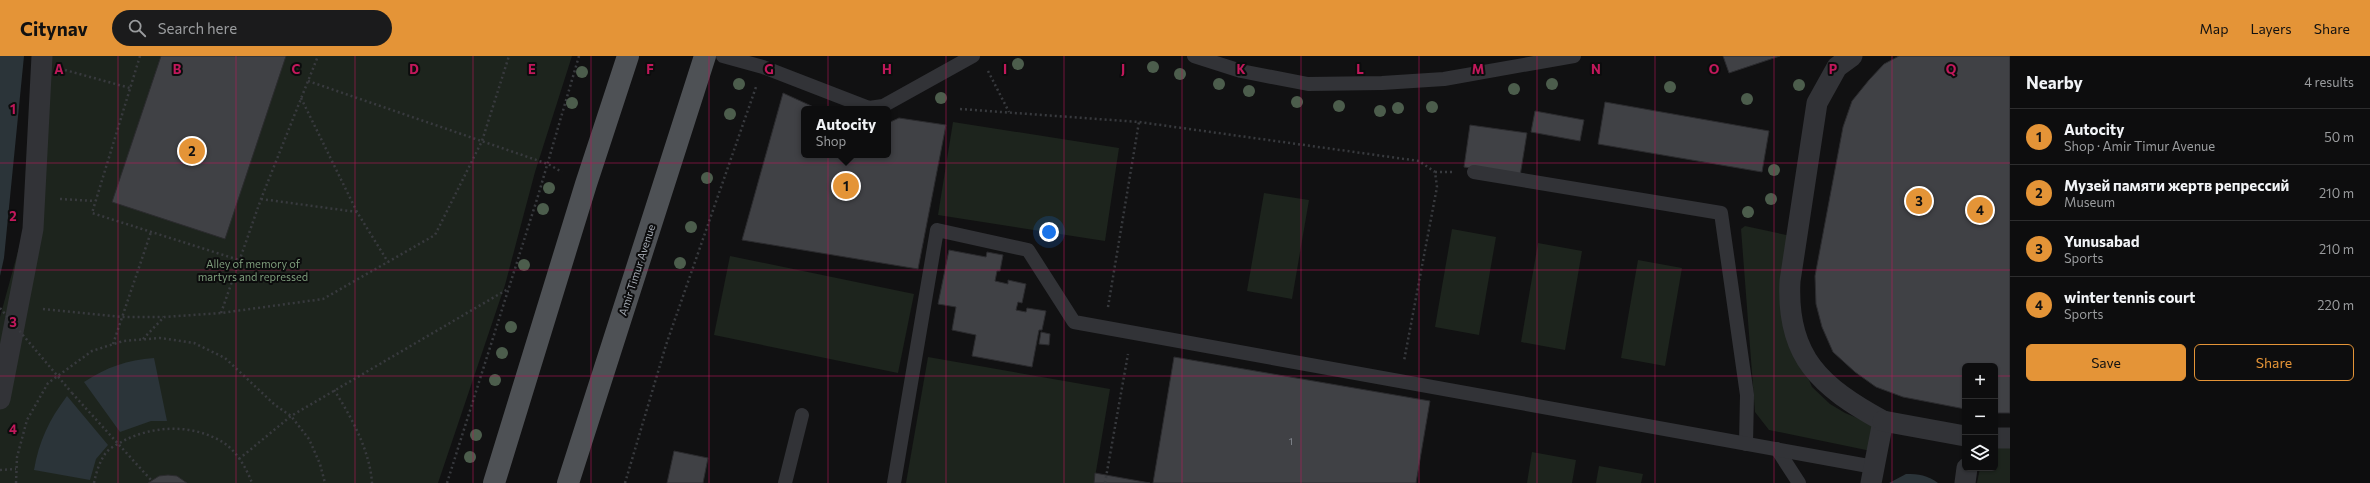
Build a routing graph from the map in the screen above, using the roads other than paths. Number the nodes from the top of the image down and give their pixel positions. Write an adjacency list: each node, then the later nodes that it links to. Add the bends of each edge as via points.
1 (628, 56): 23 (main road)
2 (705, 56): 24 (main road, Amir Timur Avenue)
3 (723, 56): 9 (lane, via 763,67)
4 (973, 56): 10 (lane)
5 (1194, 56): 6 (lane, via 1241,71 1308,84 1444,79)
6 (1574, 56)
7 (1852, 56): 15 (street, via 1837,67 1817,103 1788,308 1805,361 1825,384 1849,402)
8 (42, 59): 12 (street, via 33,229)
9 (864, 106)
10 (883, 106)
11 (1474, 172): 19 (lane, via 1721,213 1747,395)
12 (9, 307): 13 (street)
13 (0, 399)
14 (802, 414): 25 (lane)
15 (1883, 421): 16 (street); 22 (street)
16 (1962, 435)
17 (1998, 438): 18 (street)
18 (2010, 438)
19 (1746, 444): 20 (lane); 26 (lane, via 1074,322 1028,250 937,230)
20 (1777, 449): 22 (lane); 27 (lane)
21 (1967, 471): 28 (street)
22 (1873, 475)
23 (494, 483)
24 (568, 483)
25 (785, 483)
26 (894, 483)
27 (1799, 483)
28 (1965, 483)

